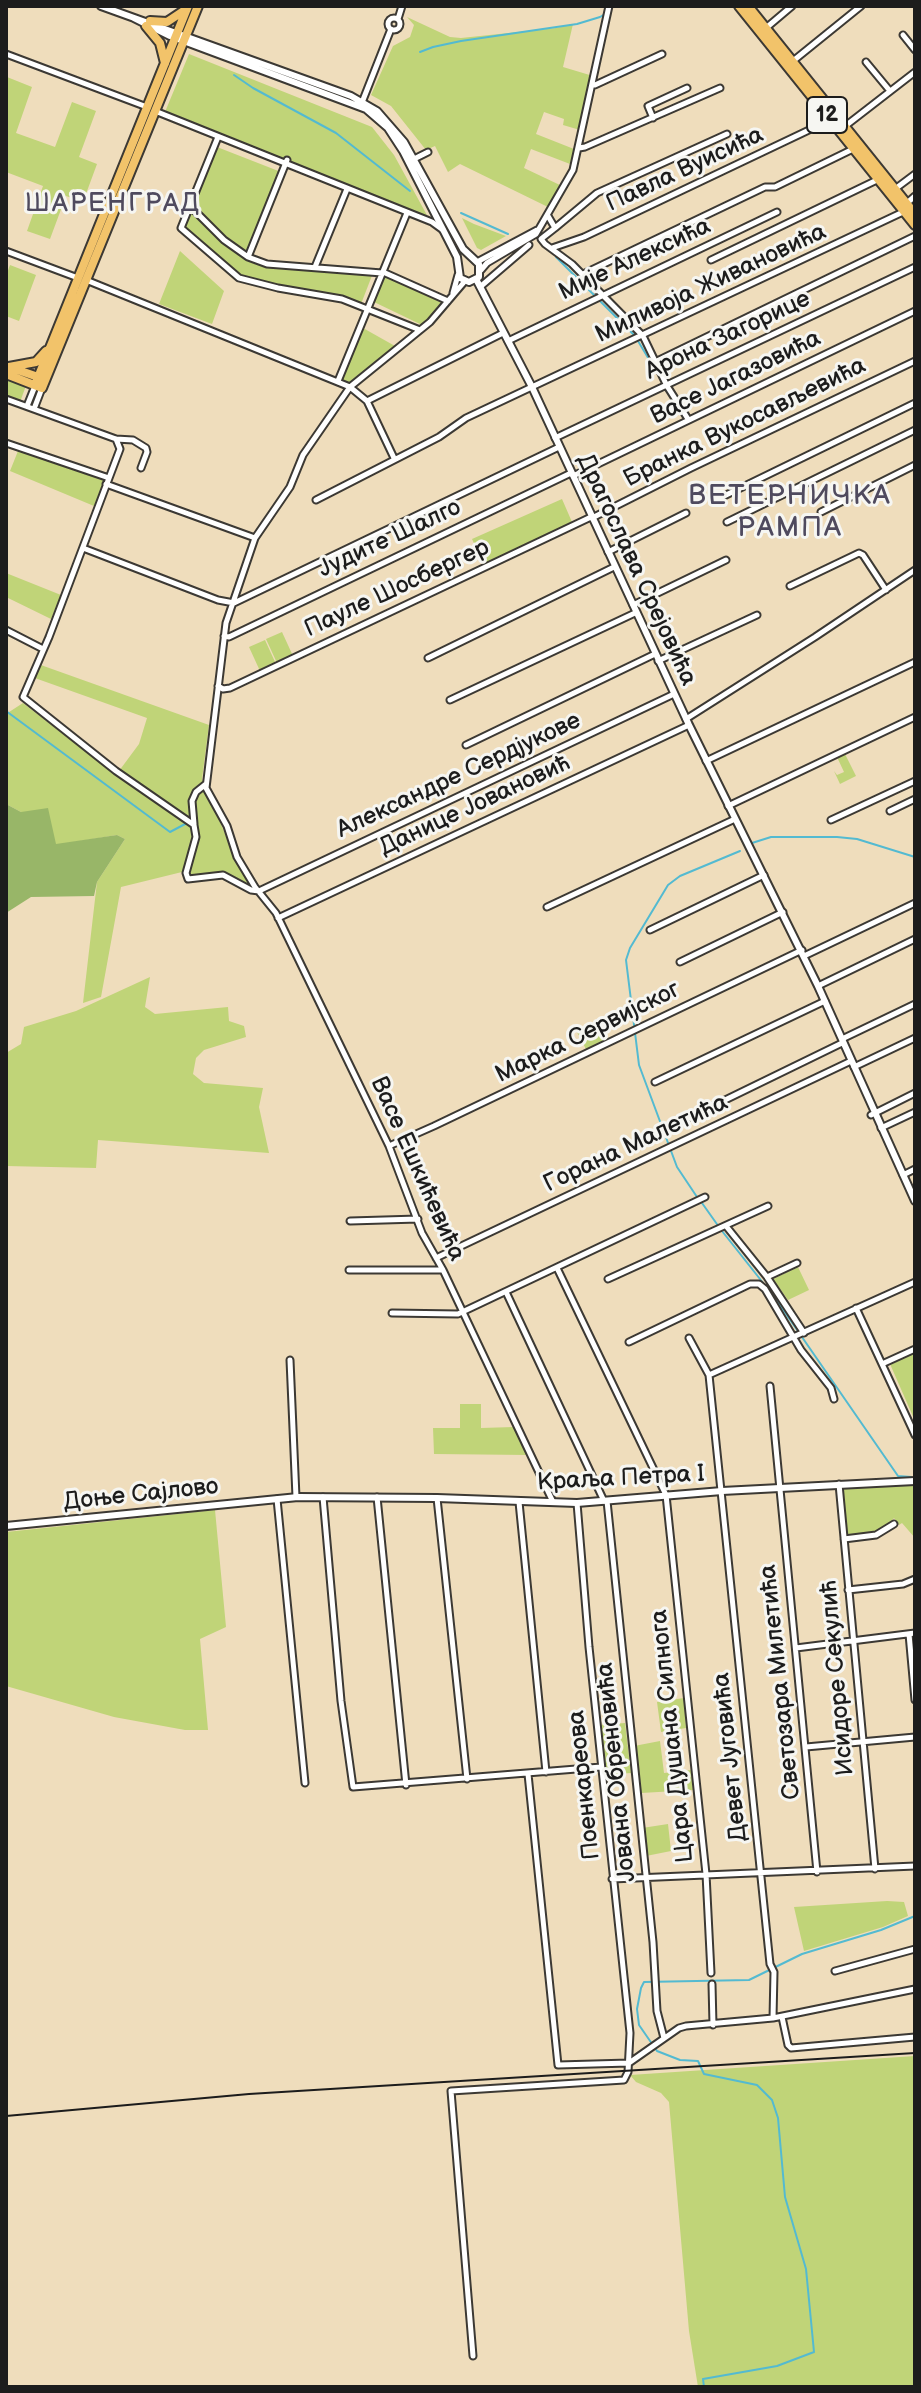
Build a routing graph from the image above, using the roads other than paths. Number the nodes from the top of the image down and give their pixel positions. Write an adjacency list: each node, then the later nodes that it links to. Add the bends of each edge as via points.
1 (101, 6): 10 (street)
2 (188, 6): 10 (main road, via 172,21); 13 (main road)
3 (198, 6): 13 (main road)
4 (402, 6): 25 (street, via 388,22 392,29)
5 (609, 6): 21 (street)
6 (739, 6): 28 (main road, 12)
7 (748, 6): 11 (main road, 12)
8 (792, 6): 11 (street)
9 (861, 6): 17 (street)
10 (148, 24): 13 (street); 19 (main road)
11 (766, 28): 17 (main road, 12)
12 (903, 35): 14 (street)
13 (180, 36): 19 (main road); 25 (street); 26 (main road)
14 (915, 50)
15 (6, 54): 26 (street)
16 (662, 54): 21 (street)
17 (793, 61): 29 (main road, 12)
18 (866, 62): 24 (street)
19 (165, 63): 26 (main road)
20 (915, 72): 24 (street)
21 (594, 85): 32 (street)
22 (687, 88): 27 (street, via 648,106)
23 (720, 88): 27 (street)
24 (890, 91): 29 (street)
25 (361, 104): 35 (street, via 388,122); 48 (street, via 393,135)
26 (151, 109): 31 (street); 66 (main road)
27 (653, 118): 32 (street)
28 (831, 120): 29 (main road, 12); 54 (street, Павла Вуисића)
29 (842, 128): 33 (main road, 12); 40 (main road, 12)
30 (727, 134): 50 (street, via 597,193)
31 (218, 137): 36 (street); 42 (street)
32 (579, 148): 47 (street)
33 (854, 148): 38 (main road, 12); 64 (street)
34 (428, 152): 35 (street)
35 (414, 159): 57 (street, via 458,241)
36 (287, 162): 39 (street); 56 (street)
37 (915, 174): 40 (street)
38 (879, 179): 43 (main road, 12); 58 (street)
39 (347, 189): 45 (street); 60 (street)
40 (895, 189): 43 (main road, 12)
41 (915, 196): 43 (street, Миливоја Живановића)
42 (190, 206): 56 (street); 71 (street, via 181,228 239,278)
43 (905, 207): 46 (main road, 12); 49 (main road, 12); 75 (street, Миливоја Живановића)
44 (777, 212): 69 (street, Мије Алексића)
45 (407, 213): 48 (street); 63 (street)
46 (915, 214)
47 (548, 216): 50 (street); 51 (street)
48 (434, 219): 59 (street)
49 (915, 225)
50 (555, 228): 54 (street, via 541,239)
51 (538, 229): 57 (street); 62 (street)
52 (915, 236): 78 (street)
53 (529, 245): 68 (street)
54 (552, 248): 64 (street)
55 (6, 251): 66 (street)
56 (248, 257): 60 (street, via 267,264)
57 (475, 260): 59 (street); 62 (street)
58 (711, 260)
59 (458, 265): 65 (street)
60 (315, 267): 63 (street)
61 (915, 267): 83 (street, Арона Загорице)
62 (481, 270): 68 (street)
63 (382, 272): 70 (street); 71 (street)
64 (583, 274): 69 (street)
65 (458, 275): 67 (street); 70 (street)
66 (82, 279): 77 (main road); 81 (street); 82 (main road)
67 (465, 281): 68 (street); 70 (street)
68 (478, 283): 74 (street, Драгослава Срејовића)
69 (599, 297): 75 (street); 76 (street, Мије Алексића)
70 (450, 298): 73 (street)
71 (368, 308): 73 (street); 81 (street)
72 (915, 311): 91 (street, Васе Јагазовића)
73 (420, 330): 84 (street)
74 (503, 333): 76 (street, Драгослава Срејовића); 87 (street)
75 (639, 338): 78 (street); 85 (street, Миливоја Живановића)
76 (508, 341): 85 (street, Драгослава Срејовића)
77 (49, 348): 80 (main road, via 36,362); 82 (main road)
78 (657, 361): 83 (street)
79 (915, 361): 106 (street, Бранка Вукосављевића)
80 (7, 369): 82 (main road)
81 (338, 381): 84 (street)
82 (40, 382): 89 (street); 90 (street)
83 (667, 386): 91 (street); 93 (street, Арона Загорице)
84 (350, 387): 87 (street); 108 (street)
85 (532, 387): 93 (street, Драгослава Срејовића); 97 (street, Миливоја Живановића)
86 (6, 399): 89 (street)
87 (367, 401): 97 (street)
88 (915, 403): 102 (street)
89 (27, 406): 90 (street)
90 (34, 409): 94 (street)
91 (688, 419): 100 (street, Васе Јагазовића)
92 (915, 430): 107 (street)
93 (555, 438): 96 (street, Драгослава Срејовића)
94 (116, 439): 99 (street, via 146,448); 101 (street, via 120,449)
95 (6, 443): 101 (street)
96 (559, 447): 100 (street, Драгослава Срејовића); 116 (street)
97 (394, 458): 103 (street, Миливоја Живановића)
98 (915, 465): 104 (street)
99 (141, 468)
100 (572, 474): 106 (street, Драгослава Срејовића); 120 (street, Јудите Шалго)
101 (108, 481): 108 (street); 109 (street)
102 (722, 497)
103 (316, 500)
104 (821, 512)
105 (686, 513): 110 (street)
106 (591, 518): 110 (street, Драгослава Срејовића); 125 (street, Пауле Шосбергер, via 228,689)
107 (727, 522)
108 (255, 538): 116 (street)
109 (83, 548): 116 (street); 121 (street)
110 (608, 553): 112 (street, Драгослава Срејовића)
111 (726, 560): 117 (street)
112 (614, 567): 117 (street, Драгослава Срејовића); 122 (street)
113 (915, 570): 115 (street, Данице Јовановић)
114 (790, 586): 115 (street, via 859,553)
115 (886, 590): 129 (street, Данице Јовановић)
116 (234, 603): 120 (street)
117 (634, 609): 123 (street, Драгослава Срејовића); 127 (street)
118 (757, 615): 123 (street)
119 (6, 630): 121 (street)
120 (224, 636): 125 (street)
121 (43, 649): 139 (street, via 23,697)
122 (428, 658)
123 (656, 658): 126 (street, Драгослава Срејовића); 130 (street)
124 (915, 662): 131 (street)
125 (218, 686): 133 (street)
126 (674, 694): 129 (street, Драгослава Срејовића); 141 (street, Александре Сердјукове)
127 (450, 700)
128 (915, 717): 135 (street)
129 (687, 722): 131 (street, Драгослава Срејовића); 145 (street, Данице Јовановић)
130 (466, 745)
131 (706, 761): 135 (street, Драгослава Срејовића)
132 (915, 781): 138 (street)
133 (206, 783): 139 (street, via 192,801); 141 (street, Васе Ешкићевића, via 237,857)
134 (915, 799): 136 (street)
135 (728, 806): 137 (street, Драгослава Срејовића)
136 (890, 811)
137 (735, 819): 140 (street, Драгослава Срејовића); 143 (street)
138 (831, 820)
139 (194, 825): 141 (street, via 186,878 223,875)
140 (764, 875): 144 (street, Драгослава Срејовића); 146 (street)
141 (259, 891): 145 (street, Васе Ешкићевића)
142 (915, 903): 148 (street, Марка Сервијског)
143 (547, 907)
144 (783, 912): 148 (street, Драгослава Срејовића); 149 (street)
145 (278, 918): 162 (street, Васе Ешкићевића)
146 (650, 930)
147 (915, 939): 150 (street)
148 (803, 953): 150 (street, Драгослава Срејовића); 162 (street, Марка Сервијског)
149 (680, 962)
150 (818, 986): 151 (street, Драгослава Срејовића)
151 (825, 1001): 154 (street, Драгослава Срејовића); 156 (street)
152 (915, 1004): 154 (street)
153 (915, 1038): 155 (street, Горана Малетића)
154 (842, 1041): 155 (street, Драгослава Срејовића); 160 (street)
155 (852, 1064): 159 (street, Драгослава Срејовића); 171 (street, Горана Малетића)
156 (655, 1082)
157 (915, 1093): 159 (street)
158 (915, 1112): 161 (street)
159 (872, 1114): 161 (street, Драгослава Срејовића)
160 (684, 1120)
161 (881, 1129): 164 (street, Драгослава Срејовића)
162 (389, 1146): 168 (street, Васе Ешкићевића)
163 (915, 1169): 164 (street)
164 (902, 1175): 166 (street, Драгослава Срејовића)
165 (705, 1197): 173 (street)
166 (915, 1201)
167 (768, 1206): 170 (street)
168 (418, 1219): 169 (street); 171 (street, Васе Ешкићевића)
169 (350, 1221)
170 (726, 1226): 176 (street); 177 (street)
171 (436, 1258): 175 (street, Васе Ешкићевића)
172 (797, 1263): 176 (street)
173 (557, 1268): 179 (street); 198 (street, Цара Душана Силнога)
174 (349, 1270): 175 (street)
175 (443, 1270): 182 (street, Васе Ешкићевића)
176 (767, 1277): 183 (street)
177 (608, 1279)
178 (915, 1282): 180 (street)
179 (506, 1292): 182 (street); 204 (street, Јована Обреновића)
180 (856, 1308): 183 (street); 189 (street)
181 (392, 1313): 182 (street)
182 (461, 1313): 206 (street, Васе Ешкићевића)
183 (804, 1333): 184 (street)
184 (794, 1337): 186 (street, via 765,1289 754,1283); 190 (street); 192 (street)
185 (689, 1338): 190 (street)
186 (629, 1342)
187 (915, 1349): 189 (street)
188 (290, 1360): 199 (street)
189 (882, 1364): 193 (street)
190 (709, 1375): 197 (street, Девет Југовића)
191 (770, 1386): 196 (street, Светозара Милетића)
192 (834, 1399)
193 (915, 1435)
194 (913, 1481): 195 (street, Краља Петра I)
195 (839, 1484): 196 (street, Краља Петра I); 210 (street, Исидоре Секулић)
196 (780, 1488): 197 (street, Краља Петра I); 215 (street, Светозара Милетића)
197 (722, 1491): 198 (street, Краља Петра I); 231 (street, Девет Југовића)
198 (666, 1495): 204 (street, Краља Петра I); 230 (street, Цара Душана Силнога)
199 (296, 1497): 200 (street, Краља Петра I); 203 (street, Краља Петра I)
200 (323, 1497): 201 (street, Краља Петра I); 226 (street, via 353,1787)
201 (377, 1497): 202 (street, Краља Петра I); 226 (street)
202 (437, 1498): 205 (street, Краља Петра I); 224 (street)
203 (278, 1499): 209 (street, Доње Сајлово); 225 (street)
204 (606, 1501): 207 (street, Краља Петра I); 232 (street, Јована Обреновића)
205 (519, 1502): 206 (street, Краља Петра I); 222 (street)
206 (553, 1503): 207 (street, Краља Петра I)
207 (577, 1503): 221 (street, Поенкареова)
208 (894, 1524): 210 (street, via 876,1535)
209 (6, 1526)
210 (844, 1539): 212 (street, Исидоре Секулић)
211 (915, 1579): 212 (street)
212 (848, 1590): 214 (street, Исидоре Секулић)
213 (912, 1634): 214 (street); 216 (street)
214 (853, 1641): 215 (street); 219 (street, Исидоре Секулић)
215 (796, 1648): 220 (street, Светозара Милетића)
216 (914, 1686): 217 (street)
217 (915, 1700)
218 (915, 1737): 219 (street)
219 (862, 1743): 220 (street); 228 (street, Исидоре Секулић)
220 (806, 1747): 229 (street, Светозара Милетића)
221 (601, 1767): 222 (street); 233 (street, Поенкареова)
222 (546, 1772): 223 (street)
223 (528, 1774): 224 (street); 244 (street, via 556,2062)
224 (467, 1779): 226 (street)
225 (305, 1783)
226 (406, 1785)
227 (915, 1866): 228 (street)
228 (875, 1869): 229 (street)
229 (817, 1872): 231 (street)
230 (706, 1874): 231 (street); 232 (street); 236 (street, Цара Душана Силнога)
231 (761, 1874): 240 (street, Девет Југовића, via 774,1972)
232 (646, 1878): 233 (street); 243 (street, Јована Обреновића)
233 (612, 1879): 244 (street, Поенкареова)
234 (915, 1949): 235 (street)
235 (835, 1971)
236 (711, 1973)
237 (712, 1984): 241 (street)
238 (915, 1989): 239 (street)
239 (782, 2017): 240 (street); 242 (street, via 791,2048)
240 (773, 2018): 241 (street)
241 (713, 2025): 243 (street, via 686,2026)
242 (915, 2037)
243 (664, 2038): 244 (street)
244 (629, 2063): 245 (street, via 624,2080 451,2091)
245 (473, 2356)

